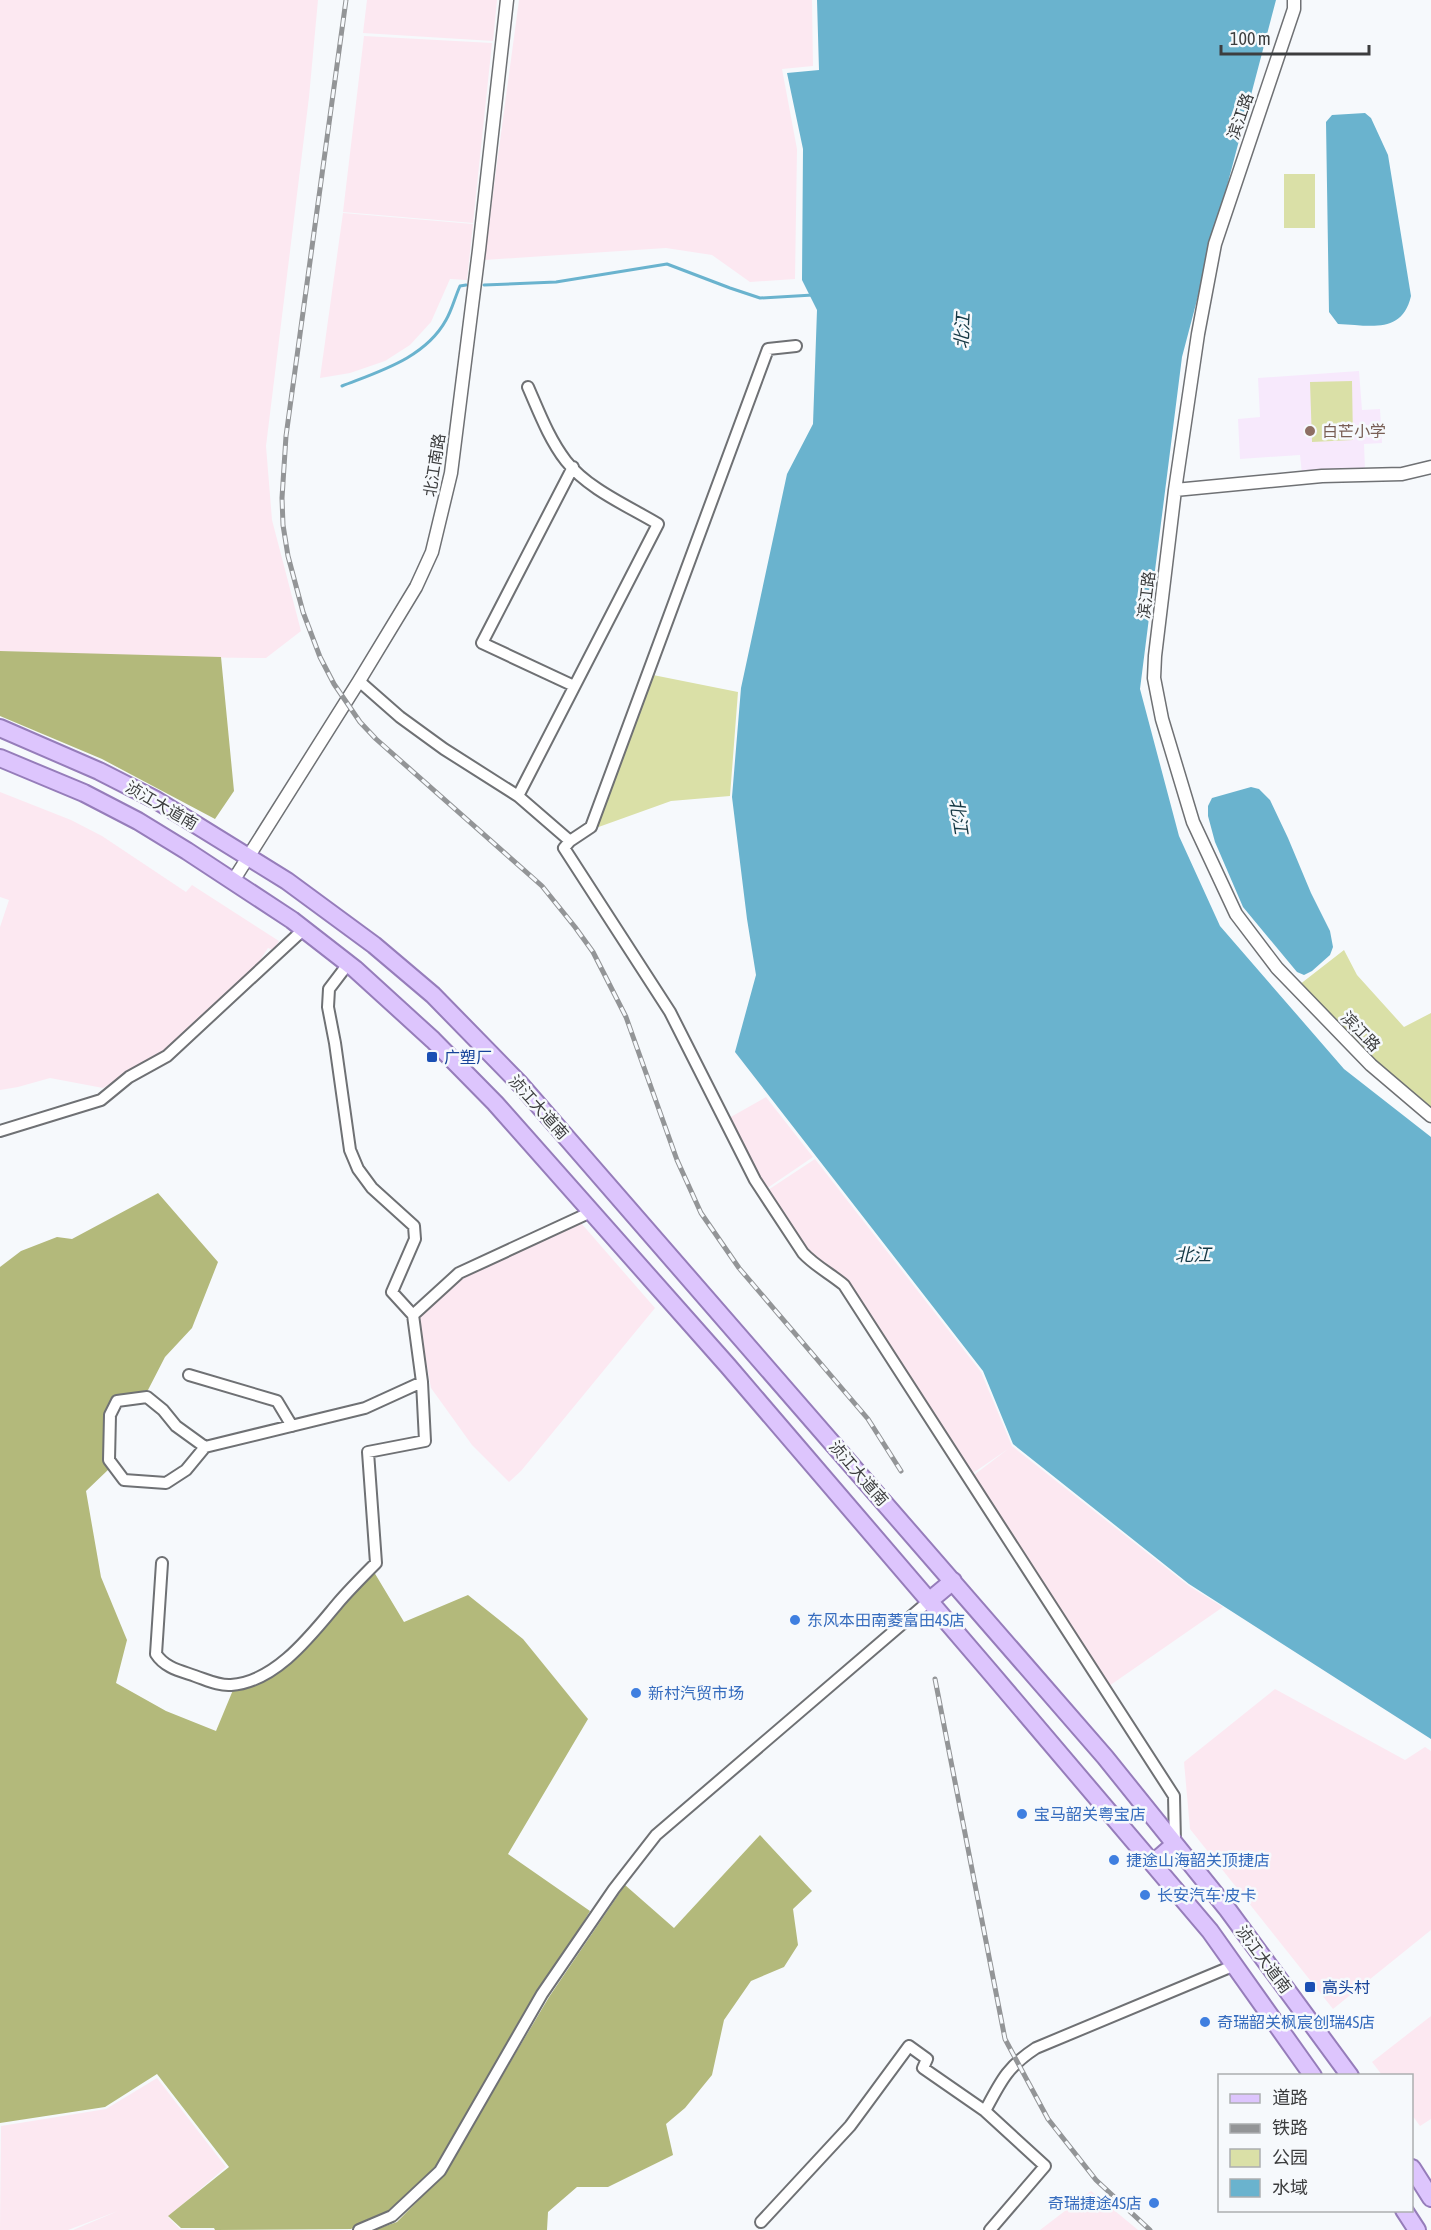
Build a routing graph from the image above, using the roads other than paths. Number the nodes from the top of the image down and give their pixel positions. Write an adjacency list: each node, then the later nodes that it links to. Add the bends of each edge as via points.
1 (507, 0): 8 (street, 北江南路, via 451,473 432,552 416,587)
2 (1294, 0): 7 (street, 滨江路, via 1215,244)
3 (796, 346): 13 (street, via 768,349 591,827)
4 (528, 387): 5 (street, via 543,424)
5 (573, 467): 9 (street, via 591,484 658,524); 9 (street, via 482,642)
6 (1431, 467): 7 (street, via 1402,474 1322,476)
7 (1175, 490): 18 (street, 滨江路, via 1154,678 1193,822 1236,914 1277,968 1371,1065)
8 (359, 681): 12 (street, via 444,750); 14 (street, 北江南路)
9 (574, 686): 12 (street)
10 (0, 728): 14 (main road, 浈江大道南, via 137,790)
11 (0, 759): 15 (main road, 浈江大道南, via 138,821)
12 (518, 796): 13 (street)
13 (570, 840): 29 (street, via 564,848 670,1012 755,1180 802,1253 844,1285 1174,1796)
14 (248, 857): 15 (street, 北江南路); 27 (main road, 浈江大道南, via 287,880 374,945 486,1047)
15 (233, 881): 16 (main road, 浈江大道南)
16 (303, 929): 17 (main road, 浈江大道南); 19 (street, via 166,1056 129,1077 101,1100)
17 (348, 964): 20 (main road, 浈江大道南, via 433,1040 495,1103); 21 (street, via 329,988 328,1007 350,1150 358,1170 372,1188 414,1226 415,1239 393,1292)
18 (1431, 1116)
19 (0, 1131)
20 (591, 1212): 21 (street, via 459,1273); 28 (main road, 浈江大道南)
21 (413, 1315): 23 (street)
22 (189, 1375): 24 (street, via 278,1401)
23 (422, 1382): 24 (street, via 365,1408); 26 (street, via 425,1441 368,1452 376,1563 306,1642 270,1671 232,1686 160,1660 156,1654)
24 (292, 1426): 25 (street)
25 (205, 1447): 25 (street, via 176,1426 147,1397 117,1401 110,1415 109,1460 124,1480 166,1483 186,1470)
26 (162, 1563)
27 (953, 1581): 28 (main road); 29 (main road, 浈江大道南)
28 (929, 1601): 30 (main road, 浈江大道南); 39 (street, via 656,1835 542,1994 440,2171 392,2216)
29 (1175, 1844): 30 (main road); 33 (main road, 浈江大道南)
30 (1153, 1863): 31 (main road, 浈江大道南)
31 (1235, 1965): 32 (main road, 浈江大道南); 34 (street, via 1036,2048 1002,2077)
32 (1313, 2074)
33 (1349, 2074)
34 (985, 2111): 38 (street, via 922,2068 927,2060 909,2046 850,2126); 40 (street, via 1045,2166)
35 (1413, 2170): 36 (main road)
36 (1431, 2198)
37 (1405, 2212): 41 (main road)
38 (761, 2222)
39 (359, 2230)
40 (990, 2230)
41 (1417, 2230)

